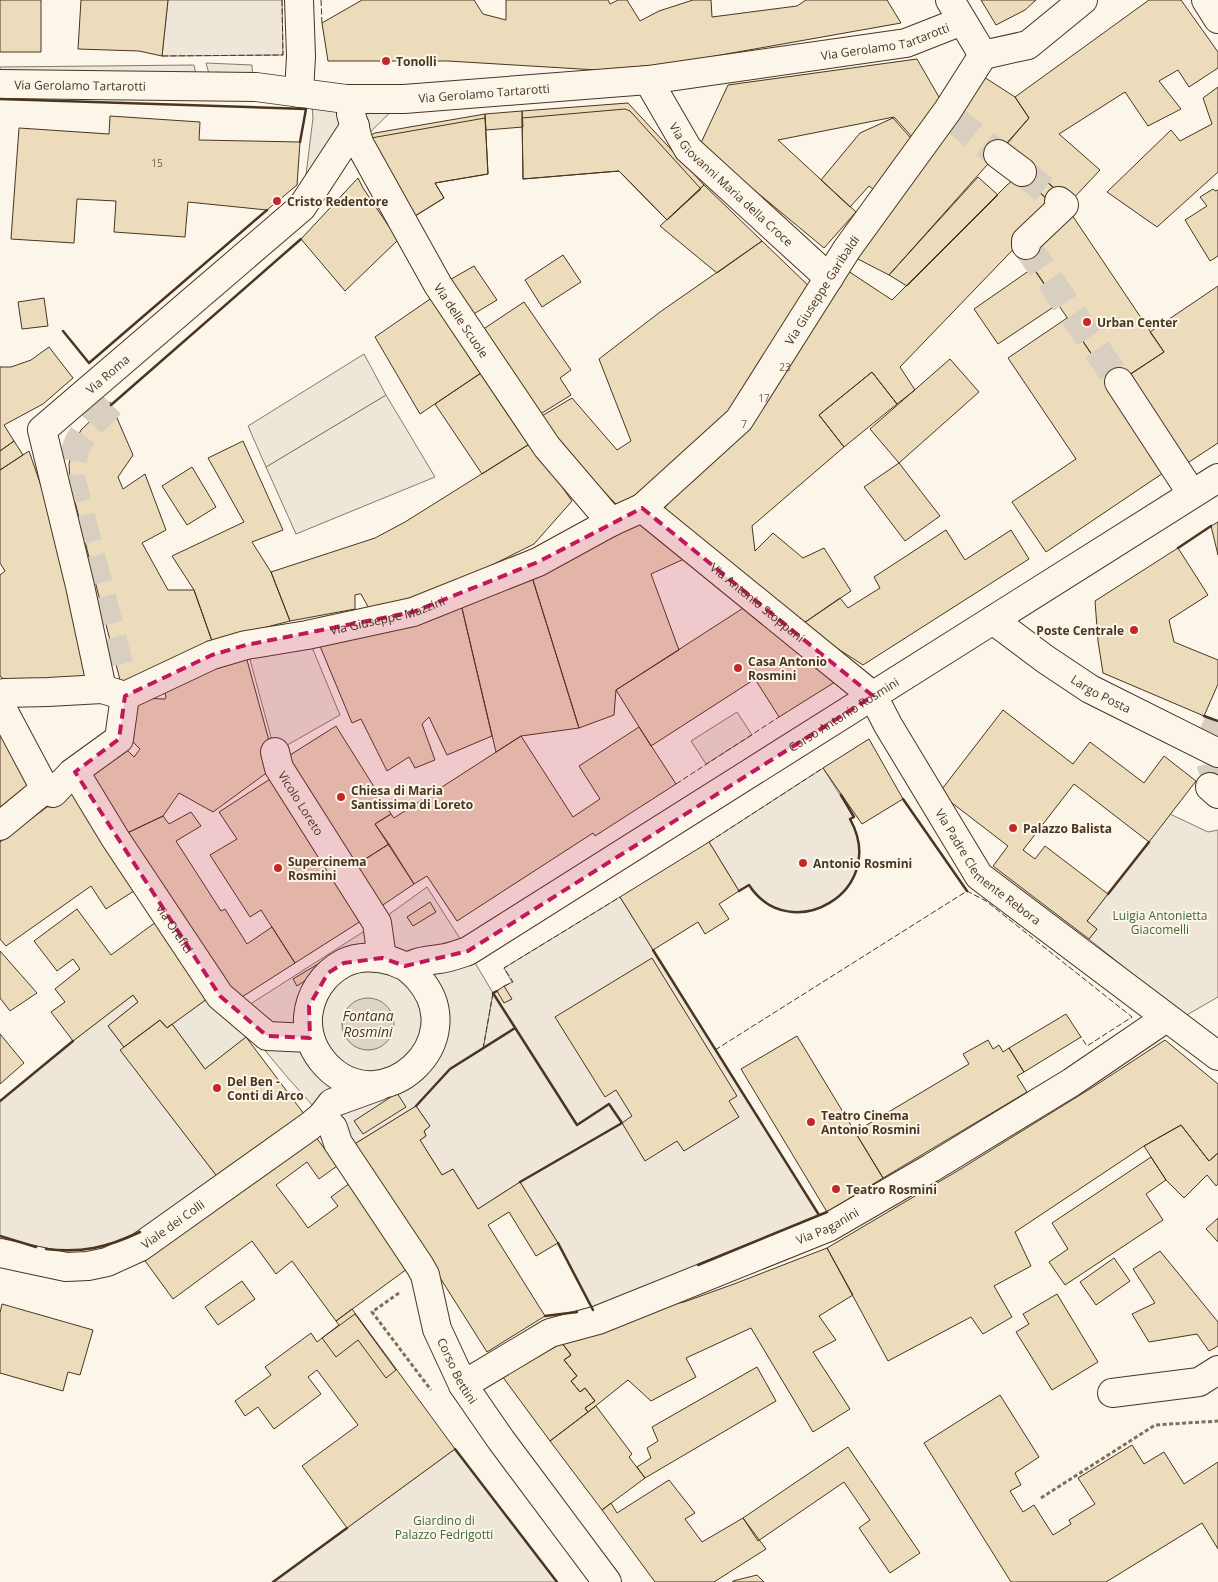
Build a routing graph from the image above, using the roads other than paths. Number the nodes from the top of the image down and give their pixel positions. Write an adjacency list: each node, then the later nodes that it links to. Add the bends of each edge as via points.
1 (299, 0): 9 (street)
2 (1083, 0): 6 (street, via 1028,45)
3 (1206, 0): 5 (street)
4 (956, 11): 6 (street); 7 (street, Via Gerolamo Tartarotti, via 906,43)
5 (1218, 19)
6 (983, 56): 16 (street, Via Giuseppe Garibaldi, via 949,115 876,207)
7 (648, 80): 10 (street, Via Gerolamo Tartarotti, via 404,99); 16 (street, Via Giovanni Maria della Croce, via 688,149)
8 (0, 84): 9 (street, Via Gerolamo Tartarotti, via 256,87)
9 (299, 93): 10 (street, Via Gerolamo Tartarotti)
10 (346, 99): 11 (street, Via delle Scuole)
11 (355, 126): 21 (street, Via delle Scuole, via 360,143 438,285 547,446); 24 (street, Via Roma, via 302,206 42,430 80,586)
12 (998, 154): 13 (street)
13 (1022, 172)
14 (1059, 201): 15 (street, via 1064,205 1026,241)
15 (1026, 245)
16 (829, 278): 20 (street, Via Giuseppe Garibaldi, via 739,420)
17 (1119, 382): 19 (street)
18 (1218, 478): 19 (street, Corso Antonio Rosmini)
19 (1192, 494): 22 (street, Corso Antonio Rosmini)
20 (642, 508): 21 (street, Via Giuseppe Mazzini); 25 (street, Via Antonio Stoppani)
21 (611, 522): 24 (street, Via Giuseppe Mazzini, via 538,562 413,612 246,645)
22 (993, 620): 25 (street, Corso Antonio Rosmini); 27 (street, Largo Posta, via 1090,689)
23 (2, 691): 24 (street); 29 (street, via 3,710)
24 (113, 692): 28 (street, via 119,739)
25 (873, 696): 31 (street, Corso Antonio Rosmini); 33 (street, Via Padre Clemente Rebora, via 979,876)
26 (275, 752): 32 (street, Vicolo Loreto, via 279,768 377,923)
27 (1218, 753)
28 (75, 772): 29 (street, via 53,793); 35 (street, via Orefici, via 220,996 267,1036)
29 (45, 789): 30 (street)
30 (0, 826)
31 (468, 951): 32 (street, via 440,959); 34 (street, via 438,986)
32 (394, 962): 34 (street, via 419,978 429,993); 35 (street, via 363,958 344,963 328,973 316,988 309,1006)
33 (1155, 1010): 36 (street, Via Padre Clemente Rebora); 42 (street, Via Paganini, via 1072,1082 829,1227 598,1320 550,1333)
34 (434, 1011): 38 (street, via 435,1030 419,1064 404,1076)
35 (310, 1038): 37 (street, via 320,1059)
36 (1211, 1040)
37 (332, 1071): 38 (street, via 348,1081 367,1085); 39 (street)
38 (386, 1083): 39 (street, Viale dei Colli)
39 (327, 1110): 40 (street, Viale dei Colli, via 140,1247 107,1262 66,1267); 42 (street, Corso Bettini, via 338,1143 420,1266 437,1330)
40 (0, 1253)
41 (1218, 1370): 43 (street, via 1199,1382)
42 (463, 1385): 44 (street, Corso Bettini)
43 (1112, 1393)
44 (607, 1582)

